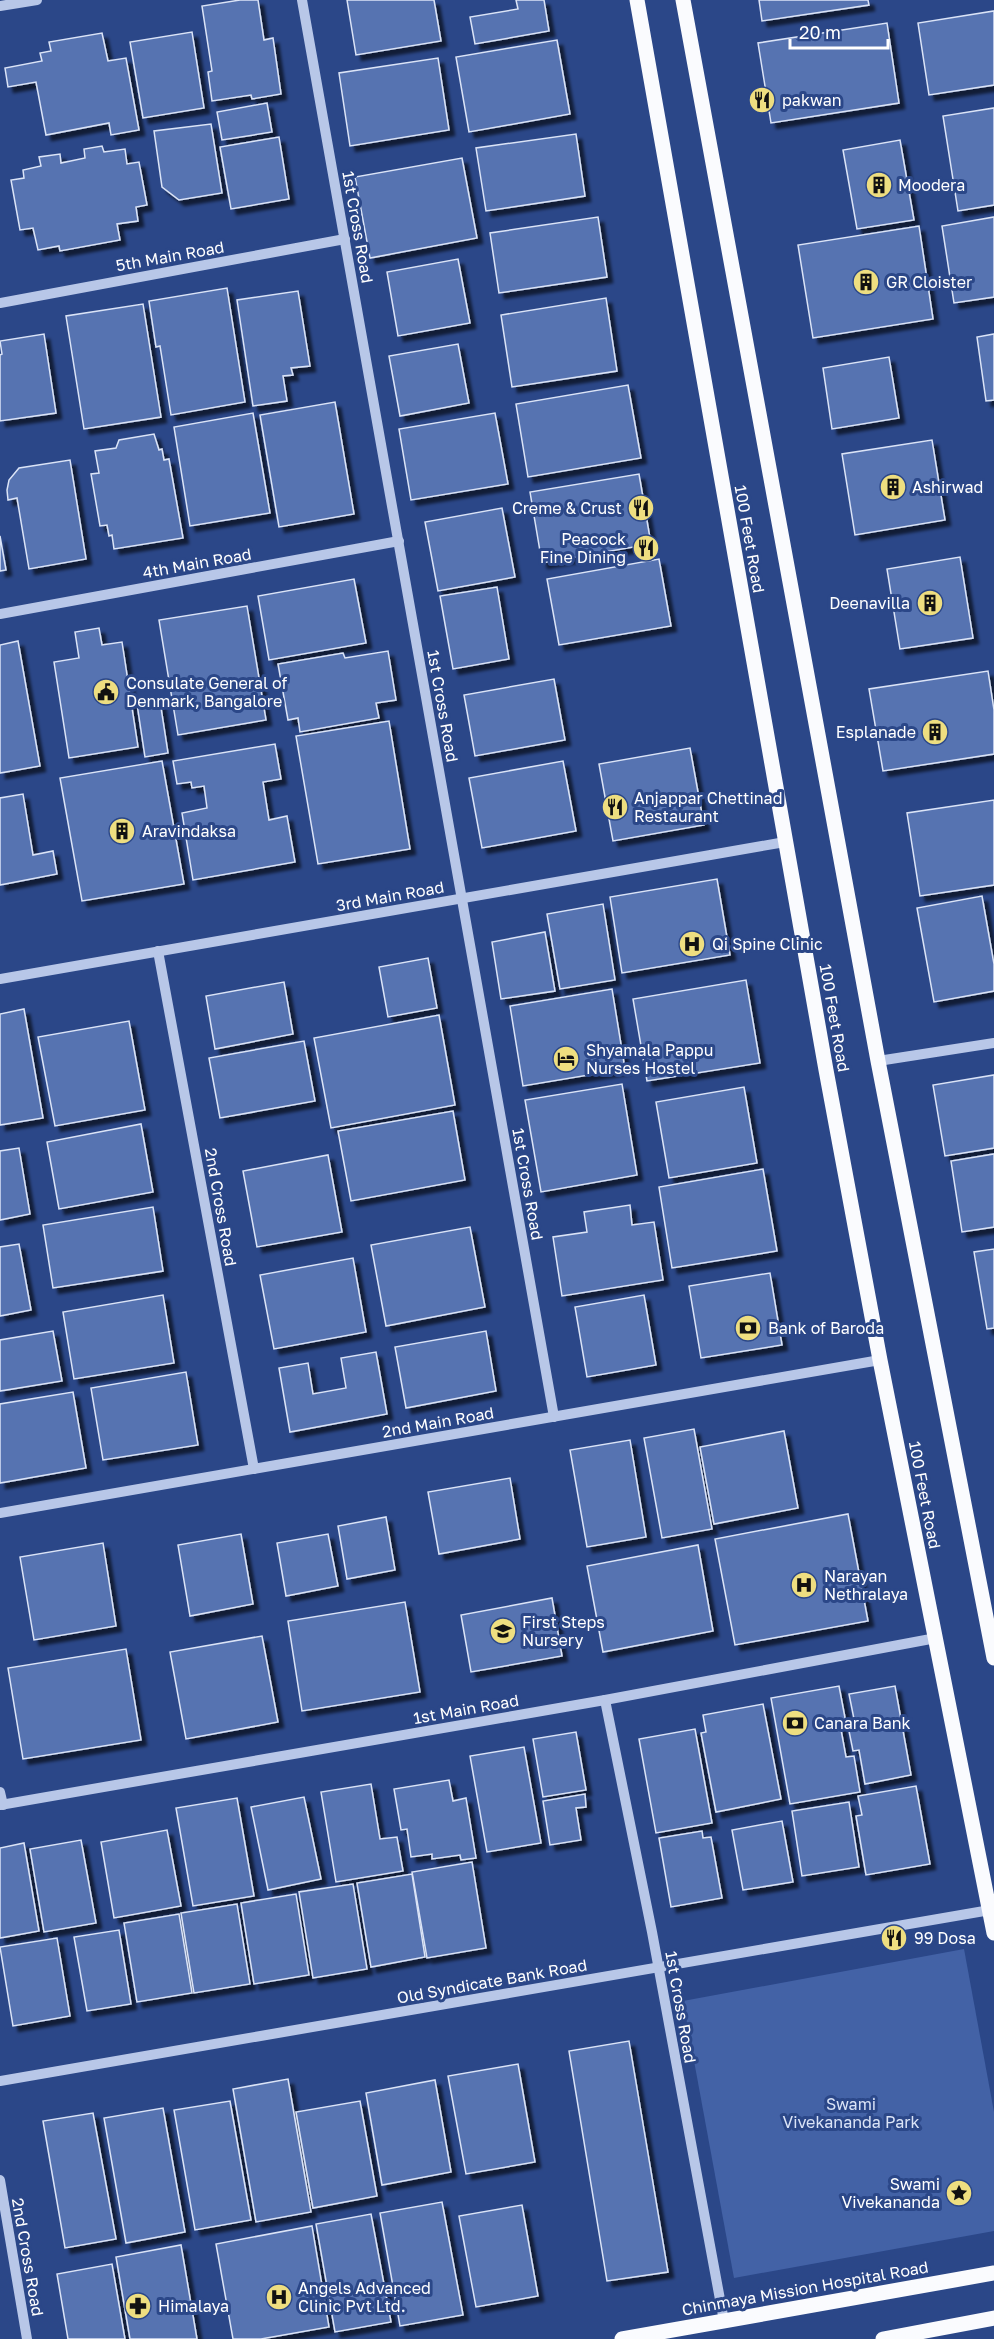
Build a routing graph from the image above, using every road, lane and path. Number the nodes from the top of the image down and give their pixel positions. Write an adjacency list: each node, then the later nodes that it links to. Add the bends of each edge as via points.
1 (37, 0): 5 (street)
2 (302, 0): 6 (street, 1st Cross Road)
3 (637, 0): 10 (main road, 100 Feet Road)
4 (683, 0): 15 (main road, 100 Feet Road)
5 (0, 6)
6 (345, 239): 7 (street, 5th Main Road); 8 (street, 1st Cross Road)
7 (0, 303)
8 (399, 541): 9 (street, 4th Main Road); 11 (street, 1st Cross Road)
9 (0, 614)
10 (785, 843): 11 (street, 3rd Main Road); 16 (main road, 100 Feet Road)
11 (462, 898): 12 (street, 3rd Main Road); 17 (street, 1st Cross Road)
12 (158, 951): 13 (street, 3rd Main Road); 18 (street, 2nd Cross Road)
13 (0, 979)
14 (994, 1043): 15 (street)
15 (878, 1061): 21 (main road, 100 Feet Road)
16 (880, 1360): 17 (street, 2nd Main Road); 20 (main road, 100 Feet Road)
17 (554, 1417): 18 (street, 2nd Main Road)
18 (254, 1469): 19 (street, 2nd Main Road)
19 (0, 1514)
20 (936, 1638): 22 (street, 1st Main Road); 25 (main road, 100 Feet Road)
21 (994, 1658)
22 (605, 1700): 24 (street, 1st Main Road); 27 (street, 1st Cross Road)
23 (0, 1791): 24 (street)
24 (1, 1805)
25 (990, 1910): 26 (main road, 100 Feet Road); 27 (street, Old Syndicate Bank Road)
26 (994, 1933)
27 (658, 1967): 28 (street, Old Syndicate Bank Road); 32 (street, 1st Cross Road)
28 (0, 2081)
29 (0, 2180): 33 (street, 2nd Cross Road)
30 (994, 2273): 32 (main road, Chinmaya Mission Hospital Road)
31 (994, 2319): 35 (main road)
32 (724, 2321): 34 (main road, Chinmaya Mission Hospital Road)
33 (27, 2339)
34 (622, 2339)
35 (883, 2339)

